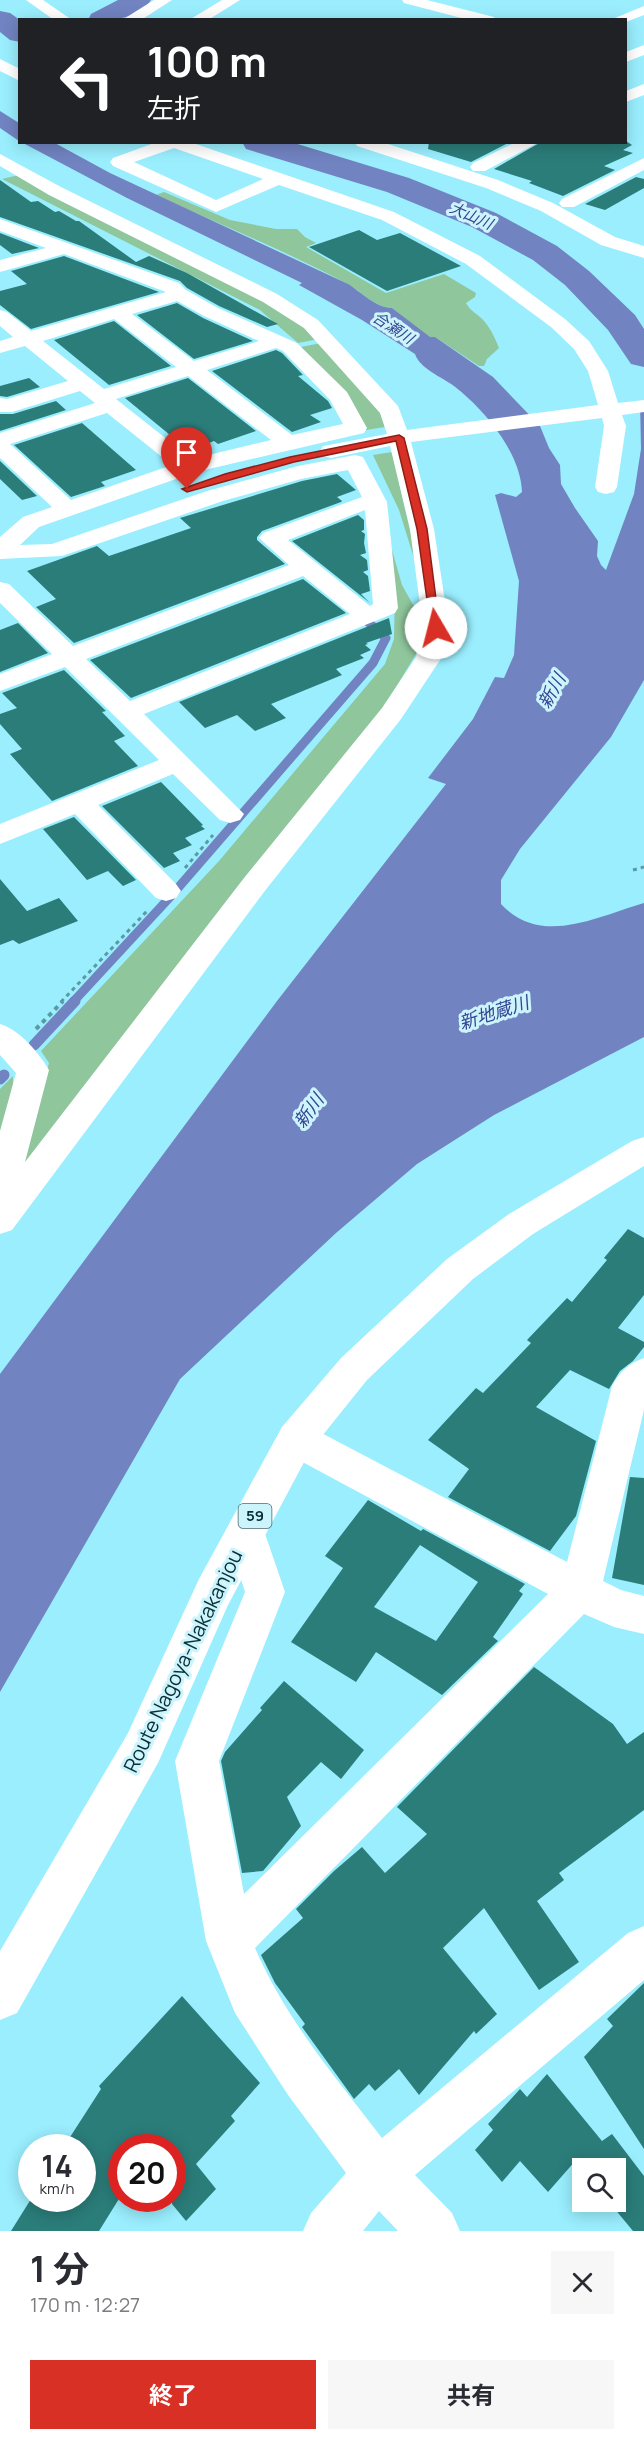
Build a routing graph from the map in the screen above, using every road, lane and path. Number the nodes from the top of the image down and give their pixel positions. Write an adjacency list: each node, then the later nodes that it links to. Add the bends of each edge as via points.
1 (33, 0): 6 (street)
2 (165, 0): 8 (street)
3 (233, 0): 7 (street)
4 (418, 1): 9 (street)
5 (644, 10): 10 (street)
6 (60, 16)
7 (201, 17)
8 (133, 18)
9 (482, 18)
10 (622, 18)
11 (644, 50): 12 (street)
12 (627, 57)
13 (0, 64): 14 (street)
14 (18, 75)
15 (641, 83): 16 (street)
16 (627, 96)
17 (167, 144): 25 (street, via 119,162 216,207)
18 (178, 144): 25 (street)
19 (369, 144): 30 (street, via 492,184 547,207 608,241)
20 (410, 144): 24 (street)
21 (527, 144): 24 (street)
22 (0, 159): 43 (street, via 55,191 270,298 311,324 390,411)
23 (644, 163): 26 (street)
24 (479, 167): 26 (street)
25 (278, 179): 48 (street, via 388,216 473,260 582,345 598,371 615,426)
26 (568, 203): 28 (street)
27 (0, 225): 29 (street)
28 (644, 237)
29 (63, 249): 31 (street); 32 (street, via 172,287)
30 (644, 252)
31 (0, 266)
32 (179, 294): 33 (street); 36 (street)
33 (117, 312): 35 (street); 38 (street)
34 (0, 316): 35 (street)
35 (28, 339): 37 (street); 39 (street)
36 (279, 341): 38 (street); 45 (street, via 291,347 339,397 356,428)
37 (0, 347)
38 (191, 369): 40 (street); 45 (street)
39 (83, 383): 40 (street); 41 (street, via 4,407)
40 (105, 401): 44 (street); 47 (street)
41 (0, 404)
42 (644, 406): 43 (street)
43 (406, 436): 51 (street, via 229,476); 55 (street)
44 (0, 440)
45 (288, 442): 47 (street)
46 (0, 446): 50 (street)
47 (188, 467): 50 (street)
48 (606, 487)
49 (376, 508): 51 (street, via 355,462 215,496 54,551); 52 (street, via 360,504 271,538); 54 (street, via 386,608); 55 (street, via 392,521 413,589)
50 (67, 509): 51 (street, via 31,522)
51 (0, 551)
52 (306, 567): 54 (street); 56 (street)
53 (0, 589): 56 (street)
54 (367, 616): 58 (street)
55 (436, 628): 69 (street, via 429,657 392,713 254,885)
56 (68, 657): 57 (street); 58 (street)
57 (0, 683)
58 (126, 712): 59 (street)
59 (177, 762): 60 (street); 61 (street)
60 (79, 802): 62 (street); 65 (street)
61 (231, 814): 65 (path)
62 (0, 835)
63 (644, 867): 64 (path)
64 (633, 870)
65 (166, 891): 66 (path)
66 (8, 1043): 68 (street, via 33,1070)
67 (644, 1150): 71 (street, Route Nagoya-Nakakanjou / 59, via 521,1224 460,1269 354,1369)
68 (0, 1192)
69 (0, 1220)
70 (644, 1374): 73 (street, via 631,1386)
71 (296, 1439): 72 (street, Route Nagoya-Nakakanjou / 59); 73 (street)
72 (246, 1532): 75 (street, via 266,1592 196,1761); 77 (street, Route Nagoya-Nakakanjou / 59, via 213,1592 143,1748)
73 (580, 1590): 74 (street, via 614,1608); 75 (street)
74 (644, 1615)
75 (230, 1941): 78 (street, via 252,1996 305,2078)
76 (644, 1949): 78 (street)
77 (0, 1996)
78 (378, 2174): 79 (street); 80 (street)
79 (329, 2231)
80 (434, 2231)

